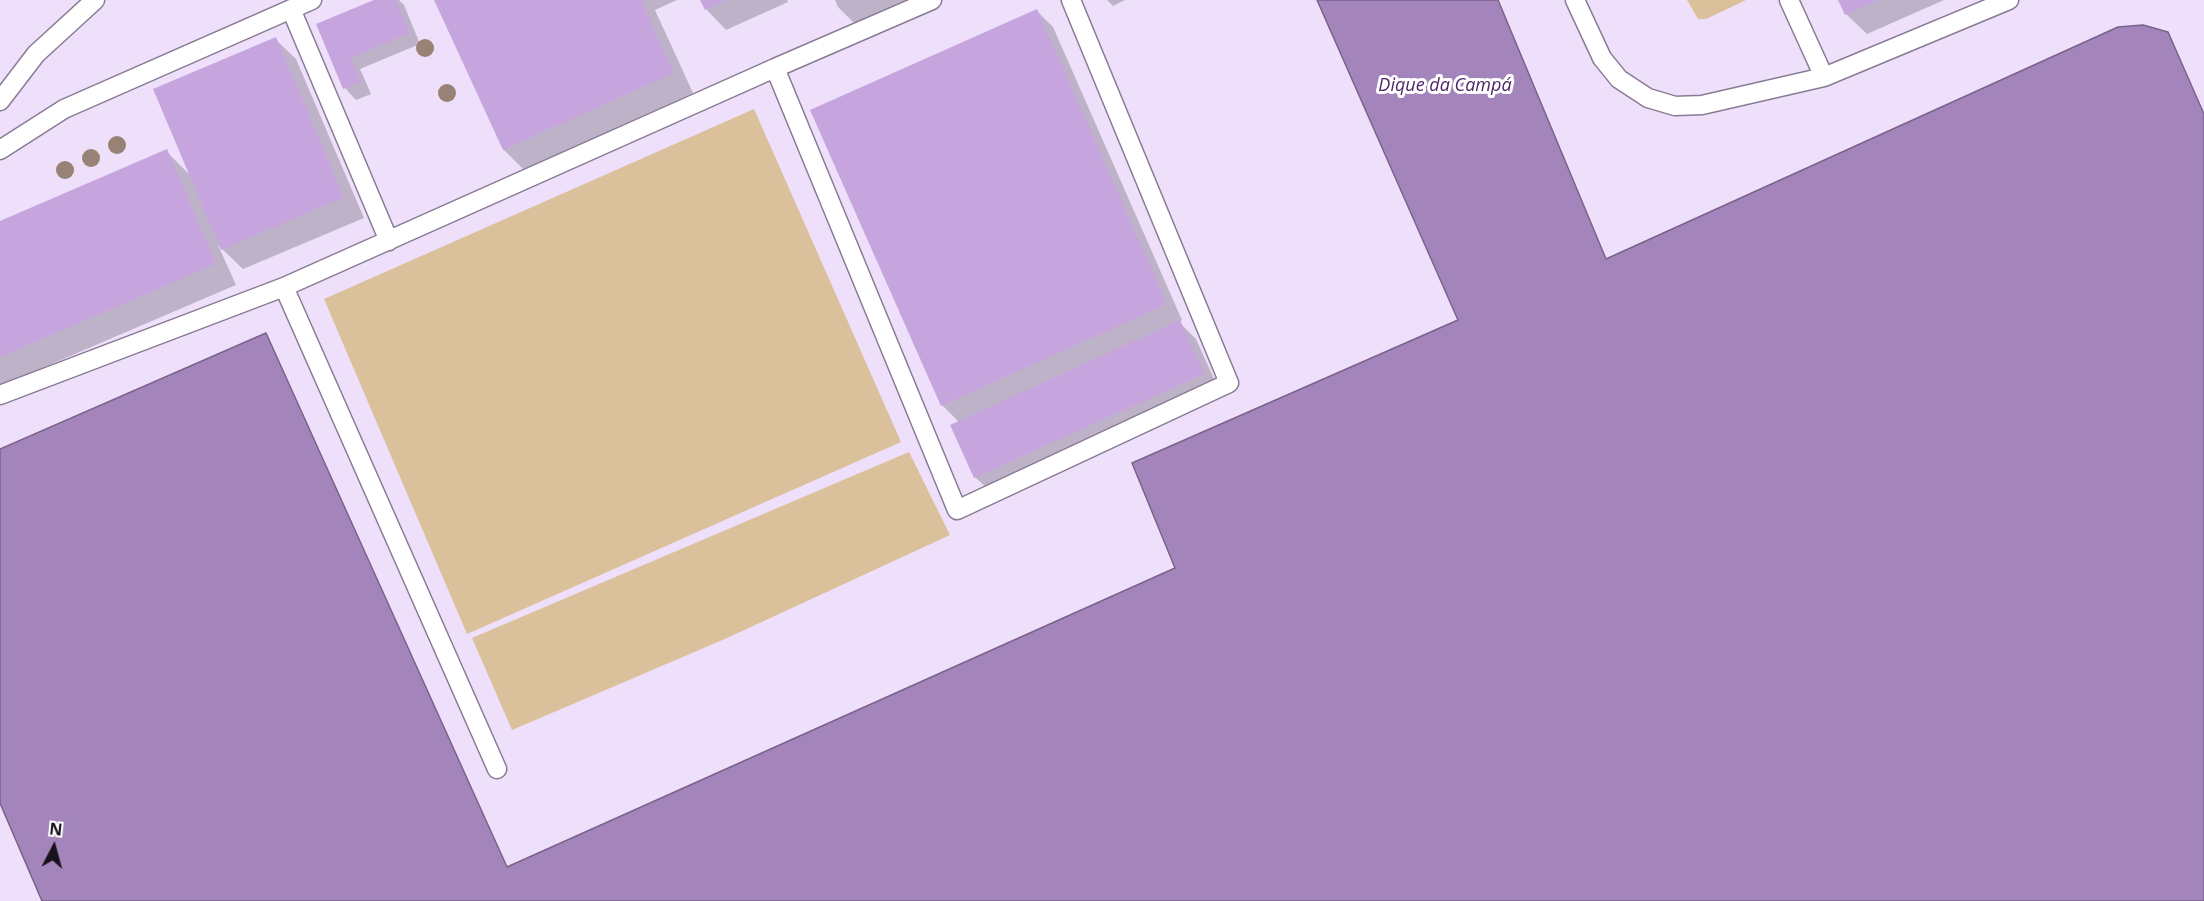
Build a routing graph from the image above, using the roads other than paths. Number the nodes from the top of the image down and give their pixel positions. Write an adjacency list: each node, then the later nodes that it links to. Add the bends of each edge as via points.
1 (95, 0): 11 (lane, via 36,54)
2 (312, 0): 8 (lane)
3 (932, 0): 9 (lane)
4 (1071, 0): 9 (lane, via 1229,383 957,510)
5 (1575, 0): 10 (lane, via 1602,57 1619,79 1648,98 1675,106 1702,105)
6 (1789, 0): 10 (lane)
7 (2009, 0): 10 (lane)
8 (291, 9): 12 (lane, via 64,109); 13 (lane)
9 (775, 68): 13 (lane)
10 (1824, 77)
11 (0, 101)
12 (0, 150)
13 (389, 241): 14 (lane)
14 (284, 287): 15 (lane); 16 (lane)
15 (0, 395)
16 (497, 769)

